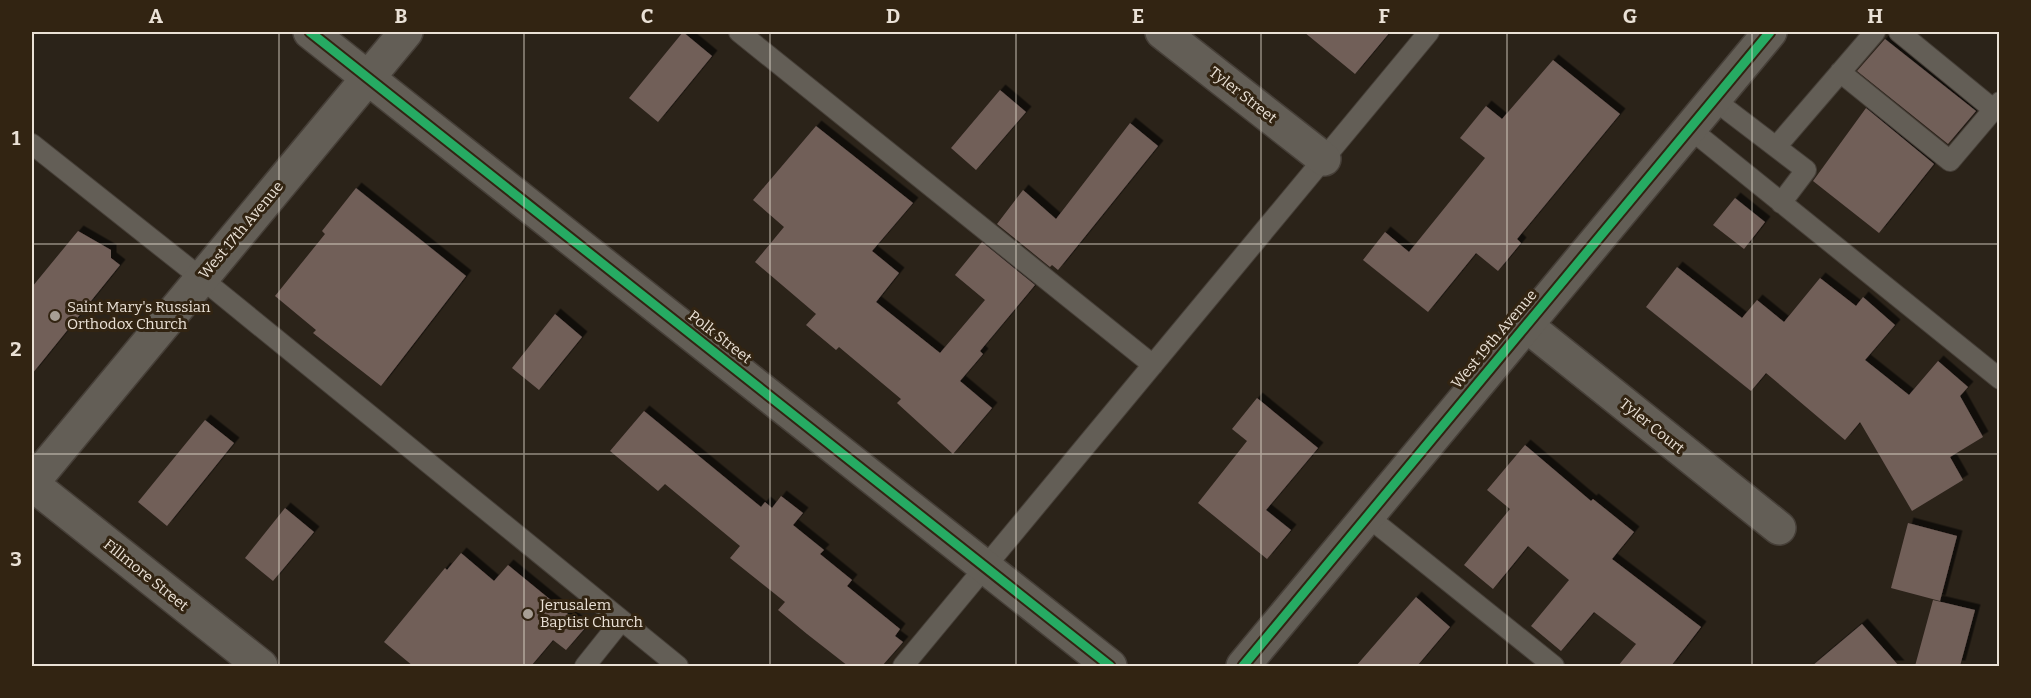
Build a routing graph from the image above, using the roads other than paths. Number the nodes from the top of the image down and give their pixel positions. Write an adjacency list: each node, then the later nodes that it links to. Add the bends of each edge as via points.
1 (310, 32): 10 (street, Polk Street)
2 (405, 32): 10 (street, West 17th Avenue)
3 (739, 32): 20 (lane)
4 (1162, 32): 16 (street, Tyler Street)
5 (1429, 32): 16 (lane)
6 (1770, 32): 11 (street, West 19th Avenue)
7 (1899, 32): 12 (lane, via 1921,59 1958,89)
8 (1867, 34): 9 (lane)
9 (1840, 72): 12 (lane, via 1885,101 1922,131 1950,161); 15 (lane)
10 (368, 77): 18 (street, West 17th Avenue); 25 (street, Polk Street)
11 (1713, 99): 13 (street, West 19th Avenue); 15 (lane)
12 (1996, 105)
13 (1689, 128): 17 (lane); 19 (street, West 19th Avenue)
14 (32, 144): 18 (lane)
15 (1776, 147): 17 (lane, via 1806,170)
16 (1324, 159): 20 (lane)
17 (1781, 203): 21 (lane)
18 (201, 278): 22 (street, West 17th Avenue); 26 (lane)
19 (1526, 325): 23 (street, West 19th Avenue); 24 (street, Tyler Court)
20 (1153, 365): 25 (lane)
21 (2000, 379)
22 (32, 484): 27 (street, Fillmore Street)
23 (1367, 516): 32 (street, West 19th Avenue); 33 (lane)
24 (1779, 528)
25 (986, 567): 30 (lane); 31 (street, Polk Street)
26 (621, 621): 28 (lane); 29 (lane)
27 (261, 666)
28 (585, 666)
29 (678, 666)
30 (903, 666)
31 (1110, 666)
32 (1243, 666)
33 (1554, 666)

